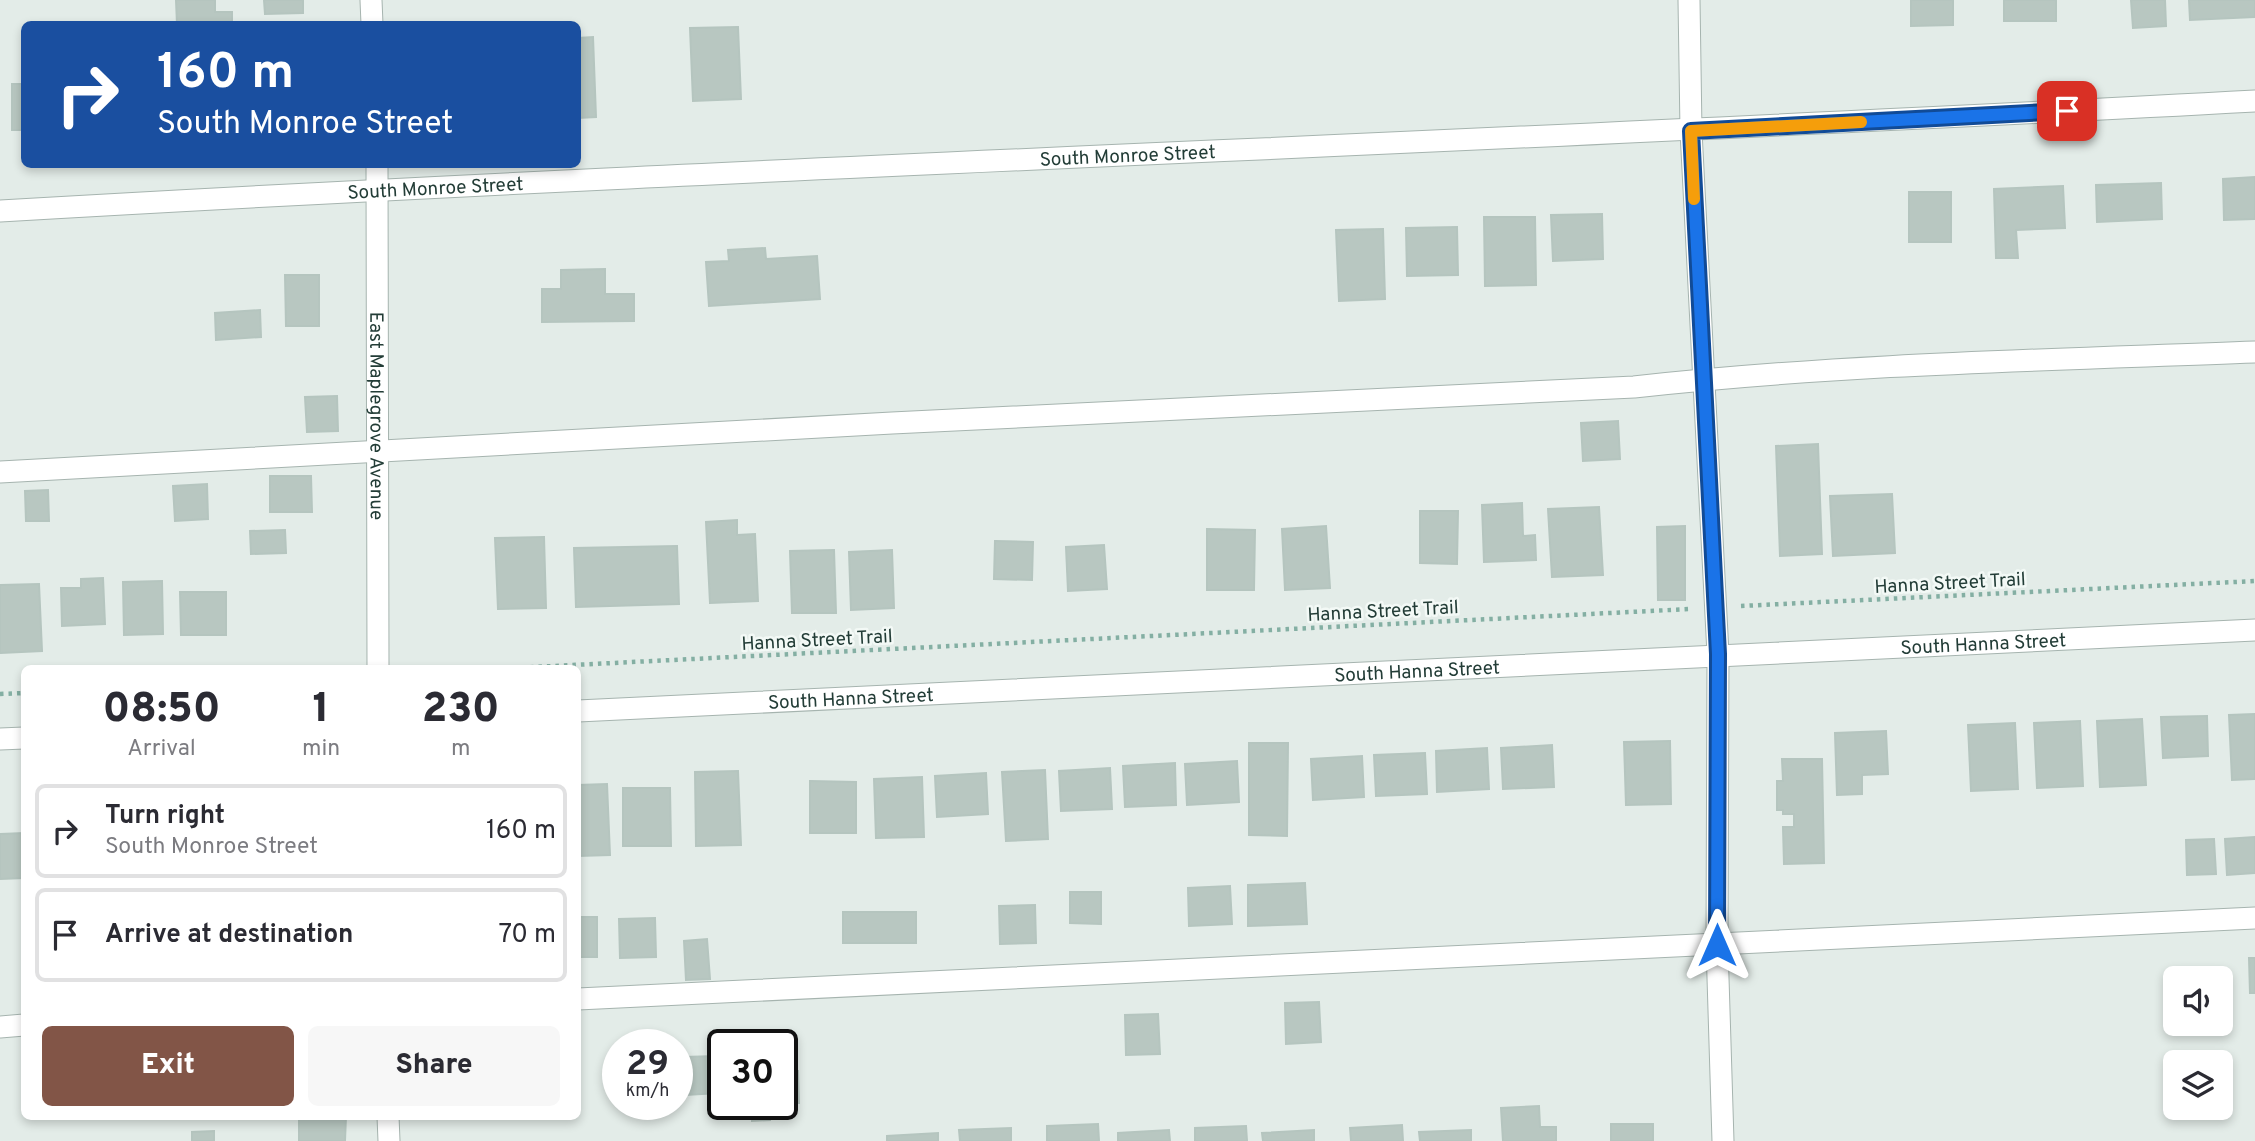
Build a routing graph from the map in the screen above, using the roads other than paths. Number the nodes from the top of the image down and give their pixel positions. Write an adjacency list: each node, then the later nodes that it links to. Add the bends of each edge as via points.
1 (372, 0): 3 (street)
2 (1689, 0): 5 (street)
3 (372, 21)
4 (2255, 101): 5 (street, South Monroe Street)
5 (1691, 131): 7 (street, South Monroe Street); 10 (street)
6 (377, 168): 7 (street, East Maplegrove Avenue)
7 (377, 189): 8 (street, South Monroe Street); 11 (street, East Maplegrove Avenue)
8 (0, 211)
9 (2255, 352): 10 (street)
10 (1703, 379): 11 (street, via 1634,387); 14 (street)
11 (378, 450): 12 (street); 15 (street, East Maplegrove Avenue)
12 (0, 472)
13 (2255, 630): 14 (street, South Hanna Street)
14 (1718, 654): 16 (street, South Hanna Street); 20 (street)
15 (378, 665)
16 (581, 711)
17 (21, 738): 18 (street)
18 (0, 739)
19 (2255, 918): 20 (street)
20 (1717, 945): 21 (street); 26 (street)
21 (581, 999)
22 (21, 1026): 23 (street)
23 (0, 1027)
24 (388, 1120): 25 (street)
25 (389, 1141)
26 (1723, 1141)

